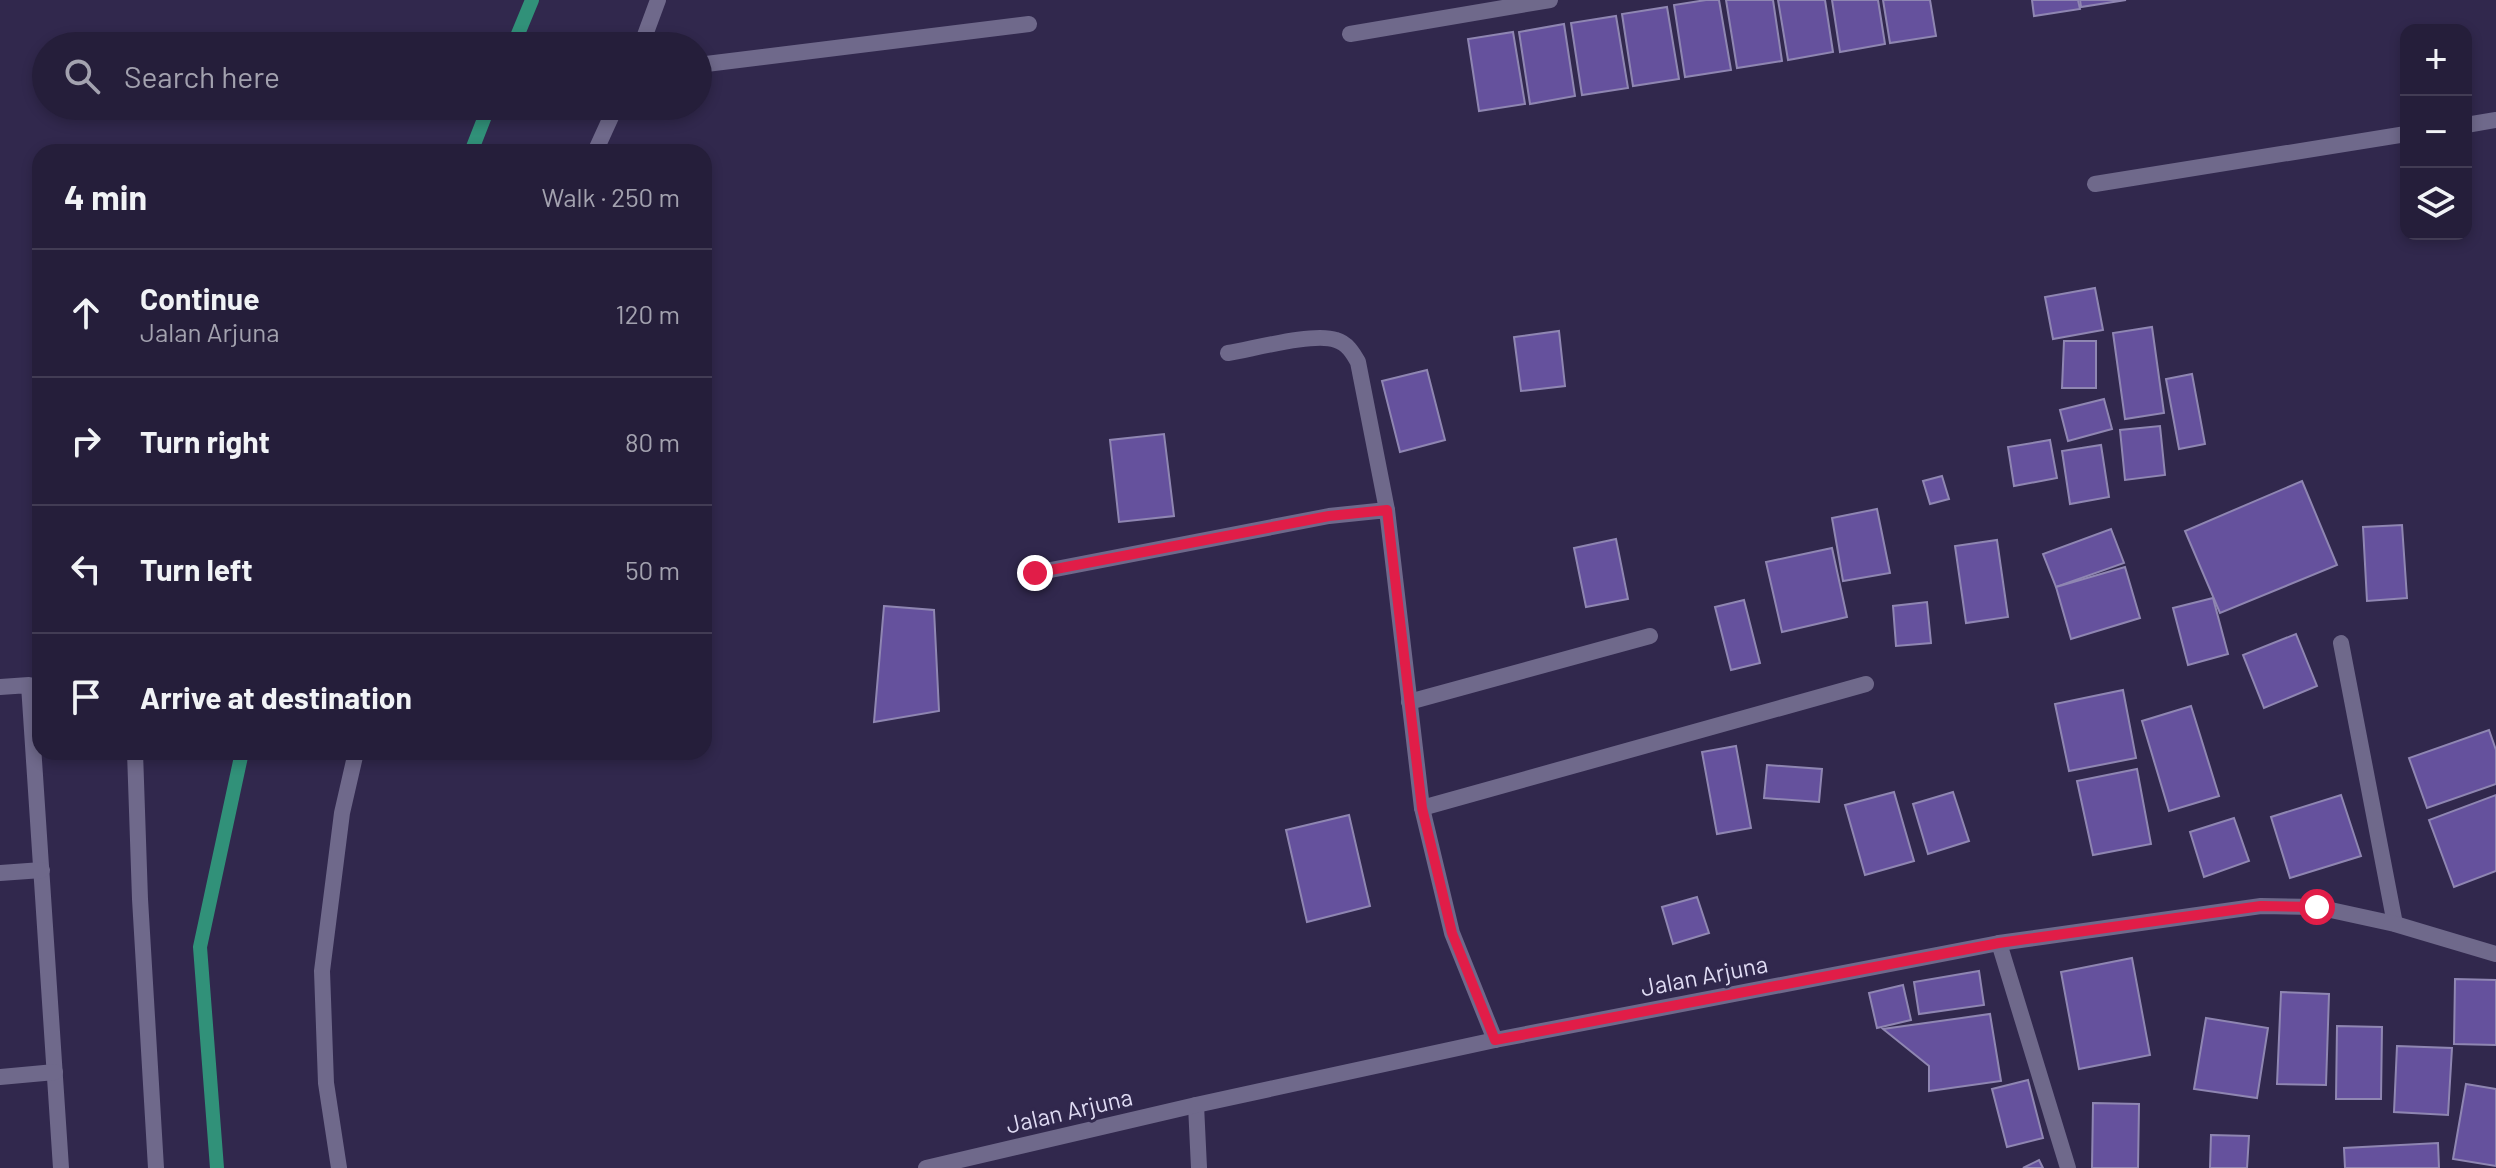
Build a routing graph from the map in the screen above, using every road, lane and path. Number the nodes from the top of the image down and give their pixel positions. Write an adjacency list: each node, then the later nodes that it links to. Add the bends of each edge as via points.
1 (658, 0): 5 (street)
2 (1550, 0): 3 (street)
3 (1488, 5): 6 (street)
4 (1029, 24): 7 (street)
5 (646, 32)
6 (1350, 34)
7 (712, 63)
8 (610, 120): 12 (street)
9 (2496, 120): 10 (street)
10 (2472, 124)
11 (2400, 135): 13 (street)
12 (599, 144)
13 (2095, 184)
14 (1228, 353): 15 (street, via 1319,337 1350,348 1358,362)
15 (1387, 510): 16 (street, via 1329,516); 21 (street)
16 (1035, 573)
17 (1650, 636): 21 (street)
18 (2341, 643): 29 (street)
19 (1866, 684): 26 (street)
20 (0, 687): 22 (street, via 29,685)
21 (1409, 702): 26 (street)
22 (32, 728)
23 (34, 760): 27 (street)
24 (135, 760): 37 (street)
25 (354, 760): 38 (street, via 342,813 322,971 326,1083)
26 (1422, 808): 32 (street, via 1452,933)
27 (42, 870): 28 (street); 33 (street)
28 (0, 873)
29 (2395, 924): 30 (street, Jalan Arjuna, via 2317,907 2261,906); 31 (street, Jalan Arjuna)
30 (1999, 943): 32 (street, Jalan Arjuna); 41 (street)
31 (2496, 954)
32 (1495, 1040): 35 (street, Jalan Arjuna)
33 (55, 1072): 34 (street); 36 (street)
34 (0, 1077)
35 (1196, 1105): 39 (street, Jalan Arjuna); 40 (street)
36 (61, 1168)
37 (156, 1168)
38 (339, 1168)
39 (926, 1168)
40 (1199, 1168)
41 (2068, 1168)

